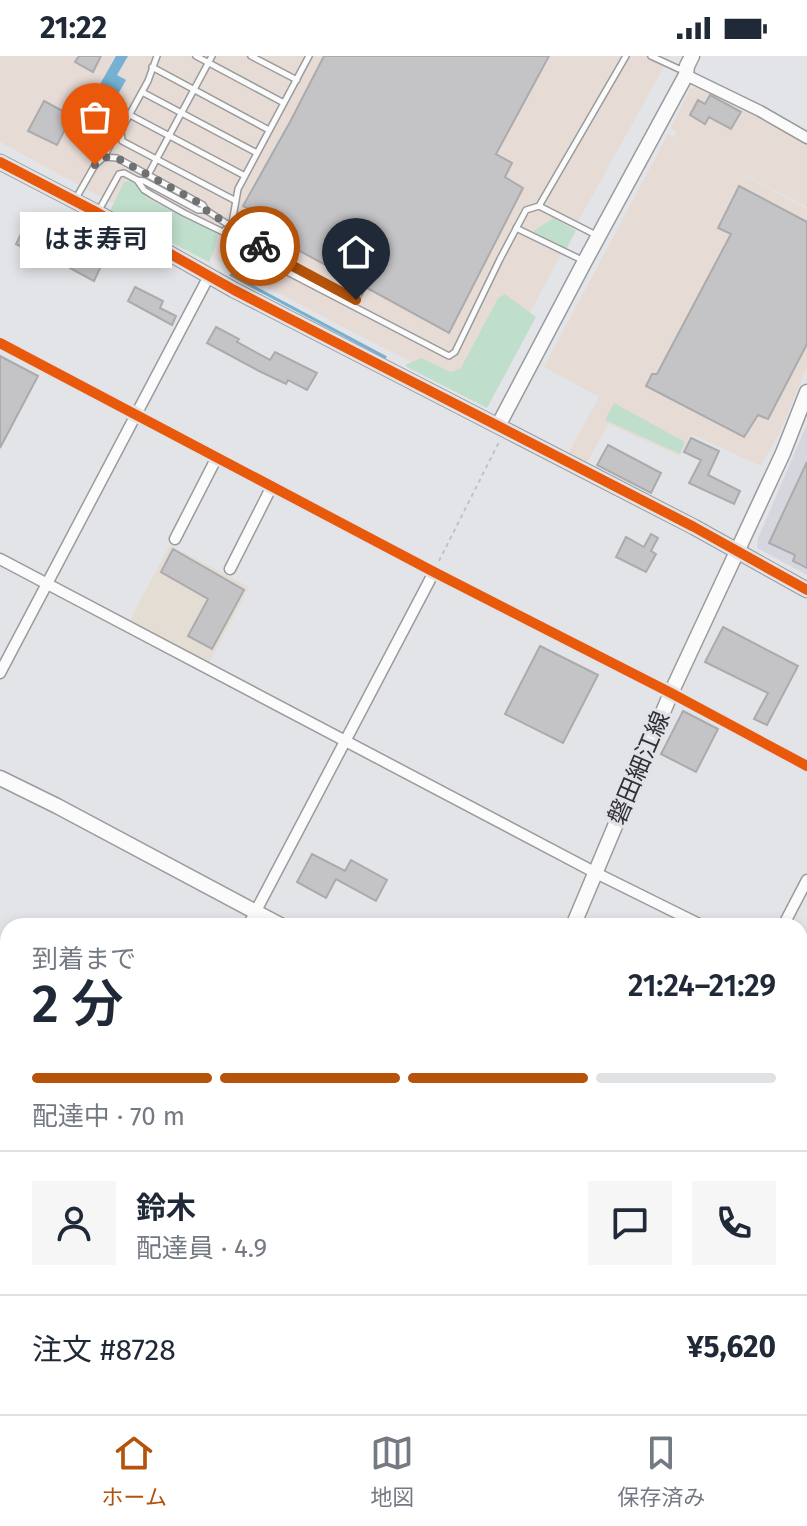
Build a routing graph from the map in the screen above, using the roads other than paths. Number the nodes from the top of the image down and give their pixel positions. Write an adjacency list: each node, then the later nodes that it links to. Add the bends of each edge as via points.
1 (157, 56): 9 (lane)
2 (196, 56): 7 (lane)
3 (251, 56): 10 (lane)
4 (308, 56): 10 (lane)
5 (626, 56): 29 (lane)
6 (651, 56): 8 (lane, via 679,69)
7 (210, 59): 11 (lane); 13 (lane)
8 (688, 66): 19 (street); 33 (street)
9 (152, 67): 11 (lane); 12 (lane)
10 (297, 80): 13 (lane)
11 (194, 90): 14 (lane); 17 (lane)
12 (142, 92): 14 (lane); 15 (lane)
13 (284, 103): 17 (lane)
14 (181, 113): 18 (lane); 20 (lane)
15 (130, 115): 16 (lane); 18 (lane)
16 (121, 130): 21 (lane); 22 (lane, via 122,141)
17 (269, 130): 20 (lane)
18 (169, 136): 22 (lane); 25 (lane)
19 (807, 138)
20 (257, 153): 25 (lane)
21 (104, 157): 24 (lane); 27 (lane)
22 (156, 159): 24 (lane); 28 (lane)
23 (0, 162): 27 (street)
24 (148, 175): 30 (lane)
25 (245, 176): 28 (lane)
26 (137, 180): 28 (lane, via 152,195 223,232 232,223); 30 (lane); 31 (lane, via 119,174)
27 (75, 201): 31 (street)
28 (236, 201)
29 (539, 206): 32 (lane, via 526,210); 33 (lane)
30 (206, 210): 37 (lane, bridge, via 356,300)
31 (98, 213): 36 (street)
32 (516, 228): 34 (lane, bridge, via 449,356 270,263); 35 (lane)
33 (598, 236): 35 (street)
34 (280, 242)
35 (585, 261): 41 (street)
36 (209, 276): 40 (street); 41 (street)
37 (362, 288)
38 (0, 343): 40 (street)
39 (807, 392): 45 (street, 磐田細江線)
40 (136, 415): 42 (street); 49 (street)
41 (502, 428): 45 (street)
42 (217, 457): 43 (street); 44 (street)
43 (272, 486): 47 (street); 48 (street)
44 (175, 539)
45 (737, 551): 50 (street); 52 (street, 磐田細江線)
46 (0, 559): 49 (street)
47 (230, 569)
48 (434, 572): 52 (street); 53 (street)
49 (46, 584): 51 (street); 53 (street)
50 (807, 590)
51 (0, 673)
52 (671, 693): 54 (street); 56 (street, 磐田細江線)
53 (345, 740): 56 (street); 58 (street)
54 (807, 766)
55 (0, 778): 58 (street)
56 (596, 873): 61 (street, 磐田細江線); 62 (street)
57 (807, 880): 63 (street)
58 (255, 912): 59 (street); 60 (street)
59 (252, 918)
60 (267, 918)
61 (576, 918)
62 (687, 918)
63 (787, 918)

